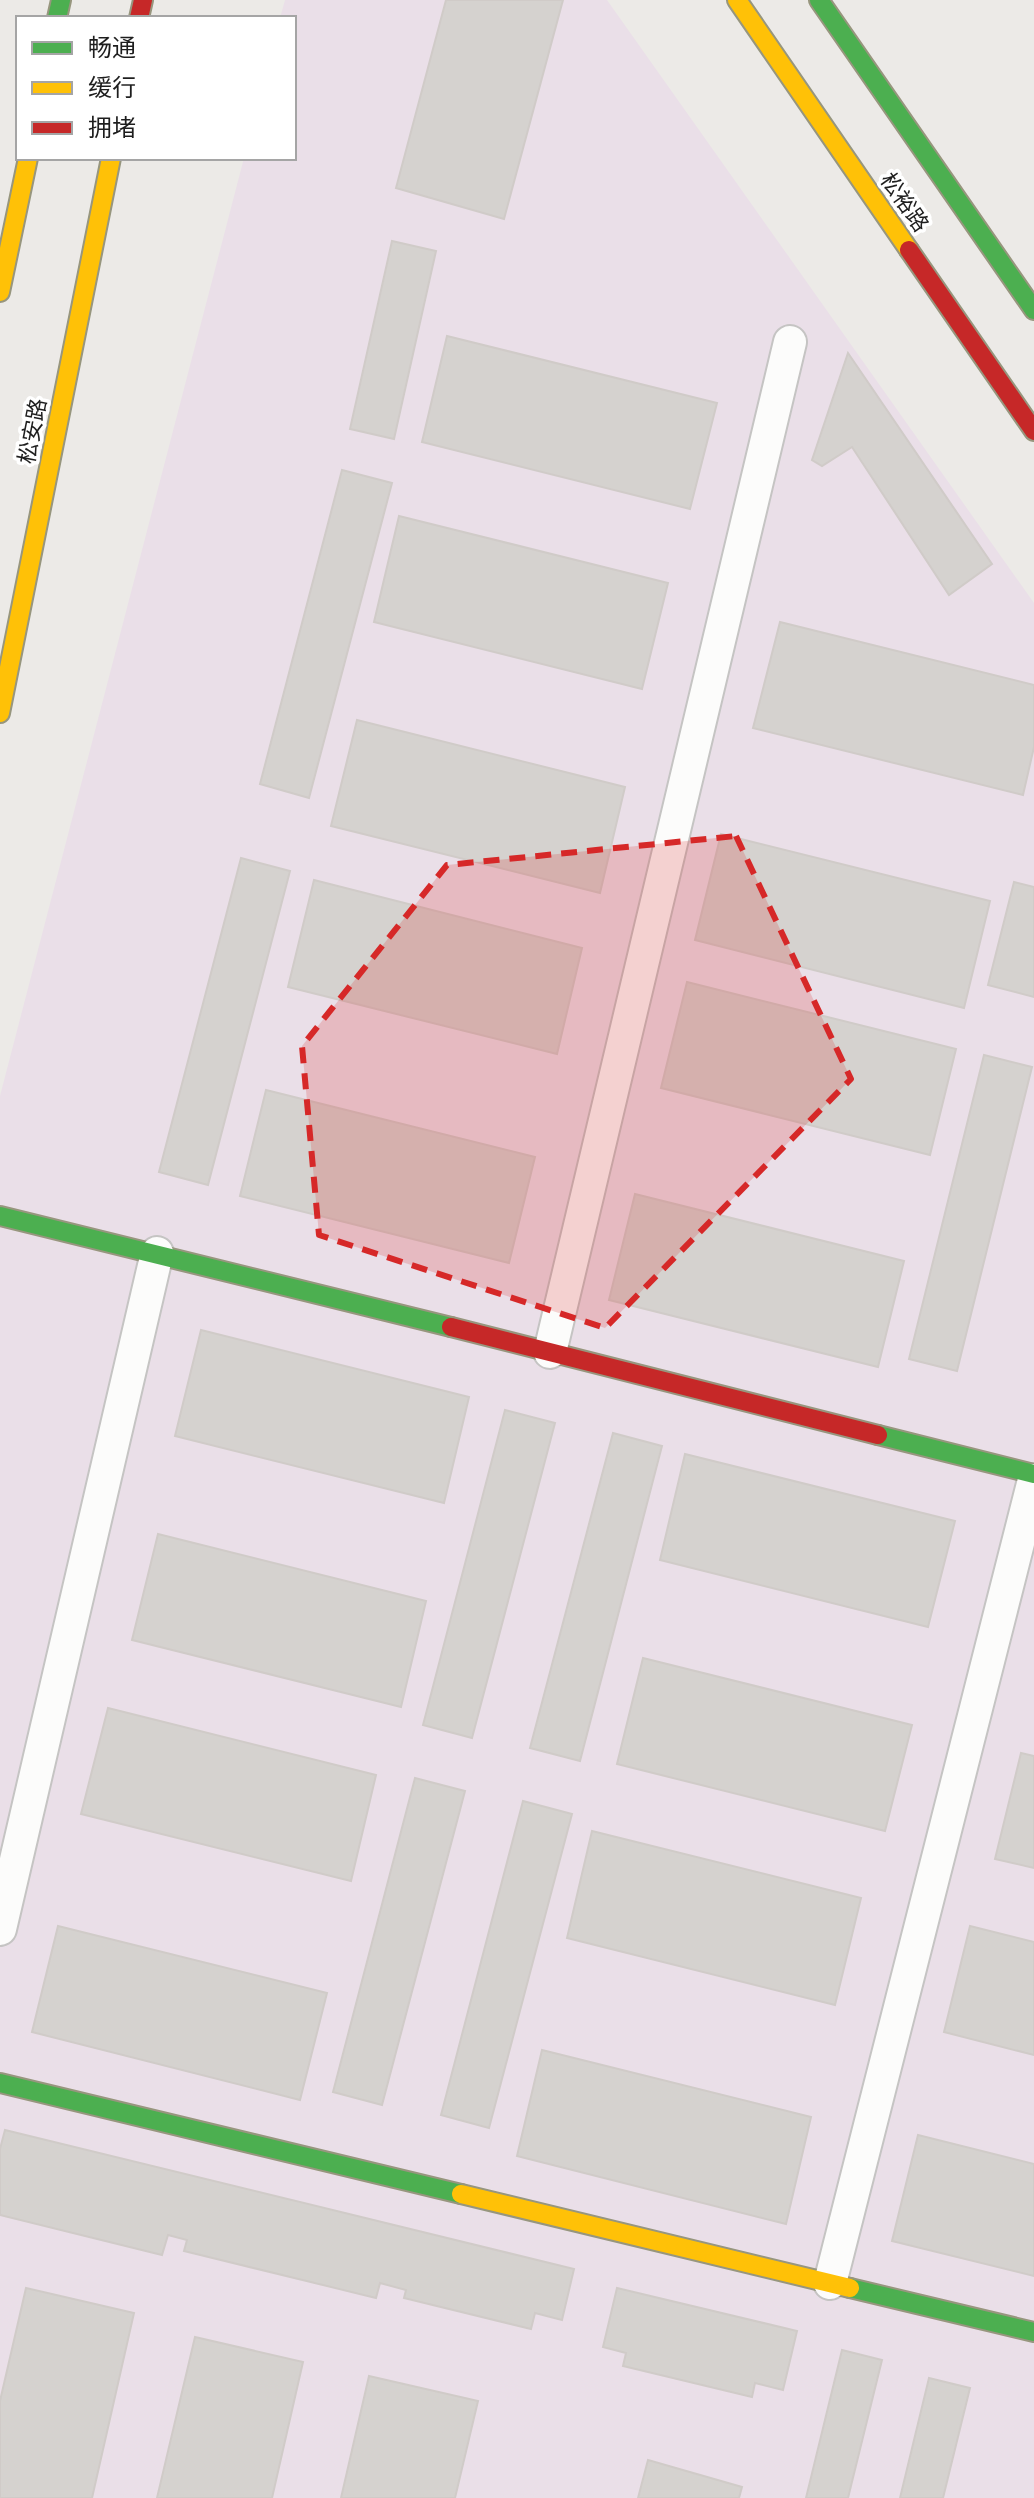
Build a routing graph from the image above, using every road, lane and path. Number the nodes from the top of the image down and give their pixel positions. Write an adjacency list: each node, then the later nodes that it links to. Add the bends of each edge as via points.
1 (737, 0): 8 (main road, 松裕路)
2 (819, 0): 6 (main road, 松裕路)
3 (28, 160): 5 (main road)
4 (111, 160): 9 (main road, 松安路)
5 (0, 292)
6 (1034, 310)
7 (790, 342): 12 (street)
8 (1034, 431)
9 (0, 713)
10 (0, 1216): 11 (main road)
11 (157, 1253): 12 (main road); 15 (street)
12 (550, 1352): 13 (main road)
13 (1034, 1474)
14 (1034, 1480): 17 (street)
15 (0, 1929)
16 (0, 2083): 17 (main road)
17 (830, 2283): 18 (main road)
18 (1034, 2332)

